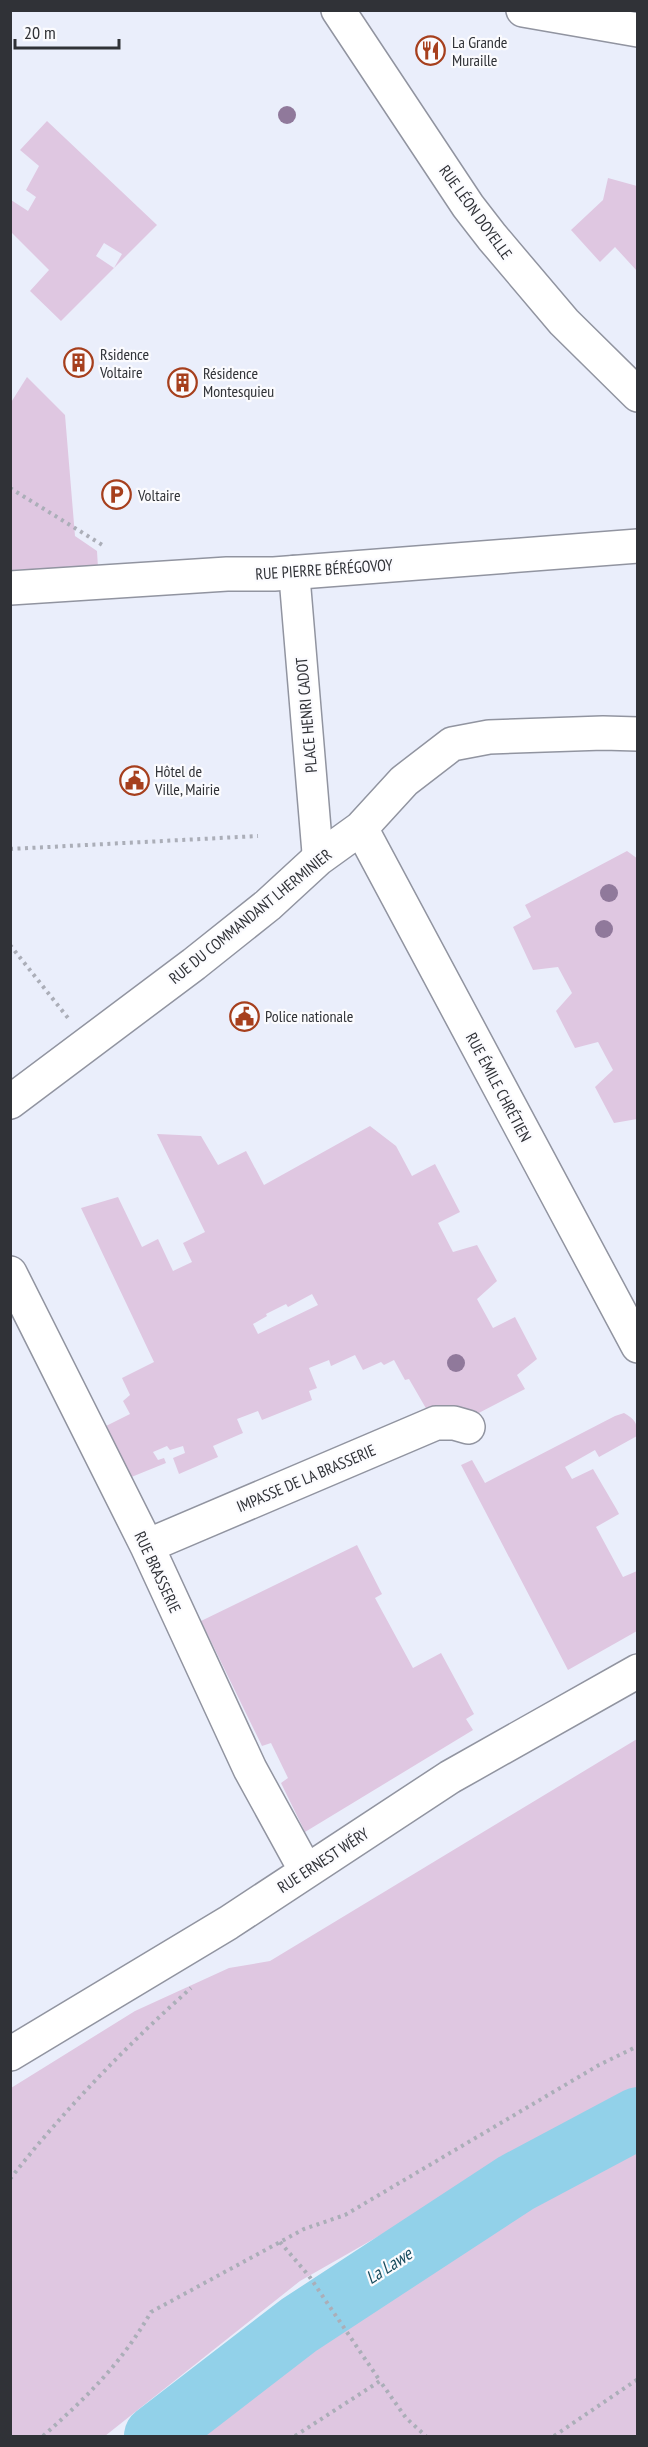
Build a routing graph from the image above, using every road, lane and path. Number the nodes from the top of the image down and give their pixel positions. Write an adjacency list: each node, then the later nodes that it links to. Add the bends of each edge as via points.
1 (338, 10): 4 (street, RUE LÉON DOYELLE, via 492,237 564,322)
2 (523, 10): 3 (street)
3 (638, 30)
4 (638, 395)
5 (10, 488): 7 (path)
6 (638, 546): 8 (street, RUE PIERRE BÉRÉGOVOY)
7 (107, 548)
8 (294, 571): 9 (street, RUE PIERRE BÉRÉGOVOY); 14 (street, PLACE HENRI CADOT)
9 (10, 588)
10 (638, 734): 11 (street, RUE DU COMMANDANT LHERMINIER, via 489,737 452,744 404,781)
11 (360, 828): 14 (street, RUE DU COMMANDANT LHERMINIER); 19 (street, RUE ÉMILE CHRÉTIEN)
12 (258, 836): 13 (path)
13 (10, 849)
14 (318, 860): 16 (street, RUE DU COMMANDANT LHERMINIER, via 194,964)
15 (10, 945): 16 (path)
16 (88, 1042): 17 (street, RUE DU COMMANDANT LHERMINIER)
17 (10, 1102)
18 (10, 1273): 21 (street, RUE BRASSERIE)
19 (638, 1346)
20 (468, 1427): 21 (street, IMPASSE DE LA BRASSERIE, via 436,1423)
21 (147, 1546): 23 (street, RUE BRASSERIE, via 250,1769)
22 (638, 1671): 23 (street, RUE ERNEST WÉRY, via 450,1778)
23 (306, 1871): 26 (street, RUE ERNEST WÉRY, via 218,1929)
24 (195, 1984): 27 (path, via 156,2019 45,2135)
25 (638, 2046): 28 (path, via 599,2065 345,2215)
26 (10, 2054)
27 (10, 2179)
28 (280, 2242): 30 (path, via 309,2276); 31 (path, via 151,2312 105,2379)
29 (638, 2379): 34 (path)
30 (380, 2381): 32 (path); 33 (path, via 406,2418)
31 (43, 2436)
32 (295, 2436)
33 (426, 2436)
34 (554, 2436)

